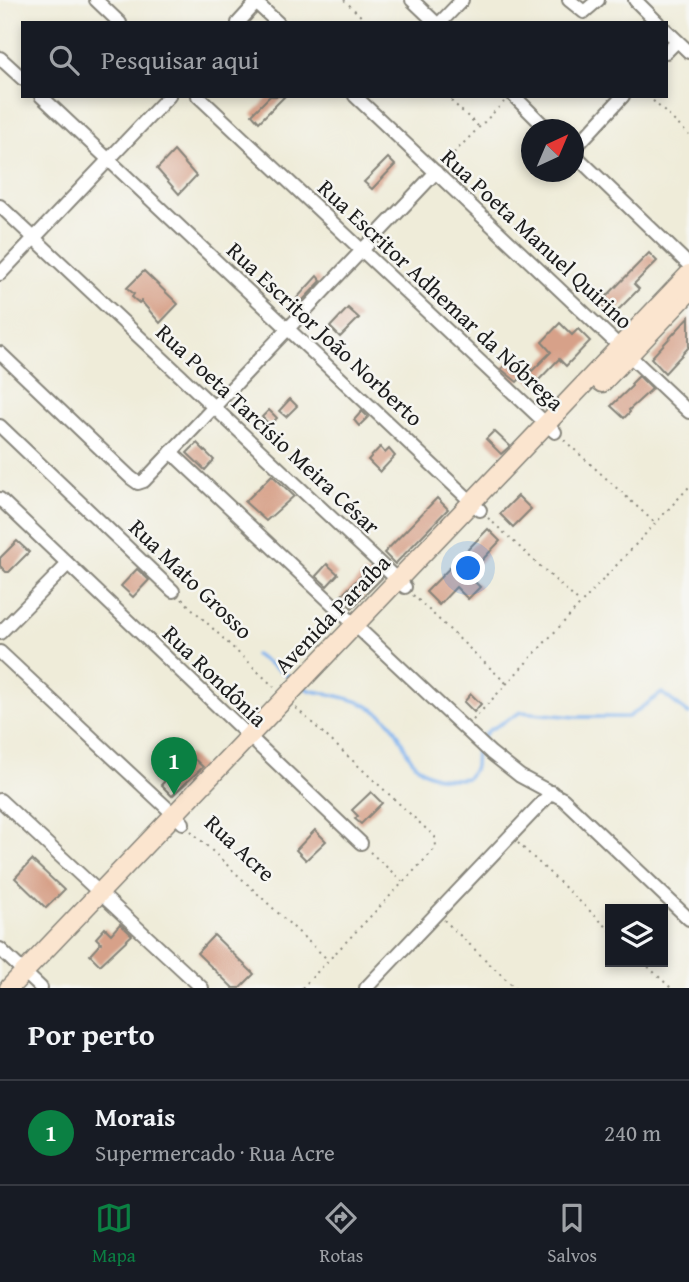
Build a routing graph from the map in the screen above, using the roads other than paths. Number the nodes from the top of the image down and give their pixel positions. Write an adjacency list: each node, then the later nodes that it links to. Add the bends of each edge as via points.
1 (96, 0): 8 (street)
2 (412, 0): 11 (street)
3 (462, 0): 12 (street)
4 (598, 0): 7 (street, via 587,11)
5 (635, 0): 13 (street)
6 (256, 1): 9 (street); 10 (street)
7 (573, 4)
8 (118, 21)
9 (240, 21)
10 (276, 21)
11 (436, 21)
12 (440, 21)
13 (656, 21)
14 (668, 32): 15 (street)
15 (677, 41): 16 (street); 17 (street)
16 (668, 50)
17 (689, 52)
18 (0, 58): 19 (street)
19 (21, 77)
20 (43, 98): 28 (street, Rua Escritor João Norberto)
21 (167, 98): 28 (street)
22 (200, 98): 33 (street, Rua Escritor Adhemar da Nóbrega)
23 (357, 98): 30 (street, Rua Poeta Manuel Quirino)
24 (514, 98): 26 (street)
25 (621, 98): 27 (street)
26 (536, 119)
27 (584, 139)
28 (108, 160): 32 (street); 38 (street, Rua Escritor João Norberto)
29 (584, 162): 34 (street)
30 (436, 172): 33 (street); 39 (street, Rua Poeta Manuel Quirino)
31 (0, 206): 32 (street, Rua Poeta Tarcísio Meira César)
32 (33, 238): 35 (street); 41 (street, Rua Poeta Tarcísio Meira César)
33 (363, 249): 38 (street); 44 (street, Rua Escritor Adhemar da Nóbrega)
34 (689, 265)
35 (0, 274)
36 (689, 274): 39 (street, Avenida Paraíba)
37 (689, 292): 39 (street, Avenida Paraíba)
38 (288, 328): 41 (street); 47 (street, Rua Escritor João Norberto)
39 (625, 351): 42 (street, Rua Poeta Manuel Quirino); 44 (street, Avenida Paraíba)
40 (0, 354): 45 (street, via 138,483)
41 (214, 406): 45 (street); 49 (street, Rua Poeta Tarcísio Meira César)
42 (689, 412)
43 (0, 426): 50 (street, Rua Mato Grosso)
44 (551, 428): 47 (street, Avenida Paraíba)
45 (171, 452): 51 (street)
46 (0, 499): 48 (street, Rua Rondônia)
47 (476, 507): 49 (street, Avenida Paraíba)
48 (68, 564): 52 (street); 54 (street, Rua Rondônia)
49 (402, 584): 51 (street, Avenida Paraíba)
50 (173, 591)
51 (359, 628): 54 (street, Avenida Paraíba); 55 (street, via 504,764)
52 (0, 633)
53 (0, 652): 57 (street, Rua Acre)
54 (253, 741): 57 (street, Avenida Paraíba); 58 (street, Rua Rondônia)
55 (552, 792): 60 (street); 65 (street)
56 (0, 800): 59 (street)
57 (179, 819): 59 (street, Avenida Paraíba)
58 (361, 843)
59 (104, 897): 62 (street, Avenida Paraíba); 64 (street)
60 (689, 919)
61 (0, 949): 62 (street)
62 (31, 982): 63 (street, Avenida Paraíba)
63 (9, 988)
64 (202, 988)
65 (366, 988)

